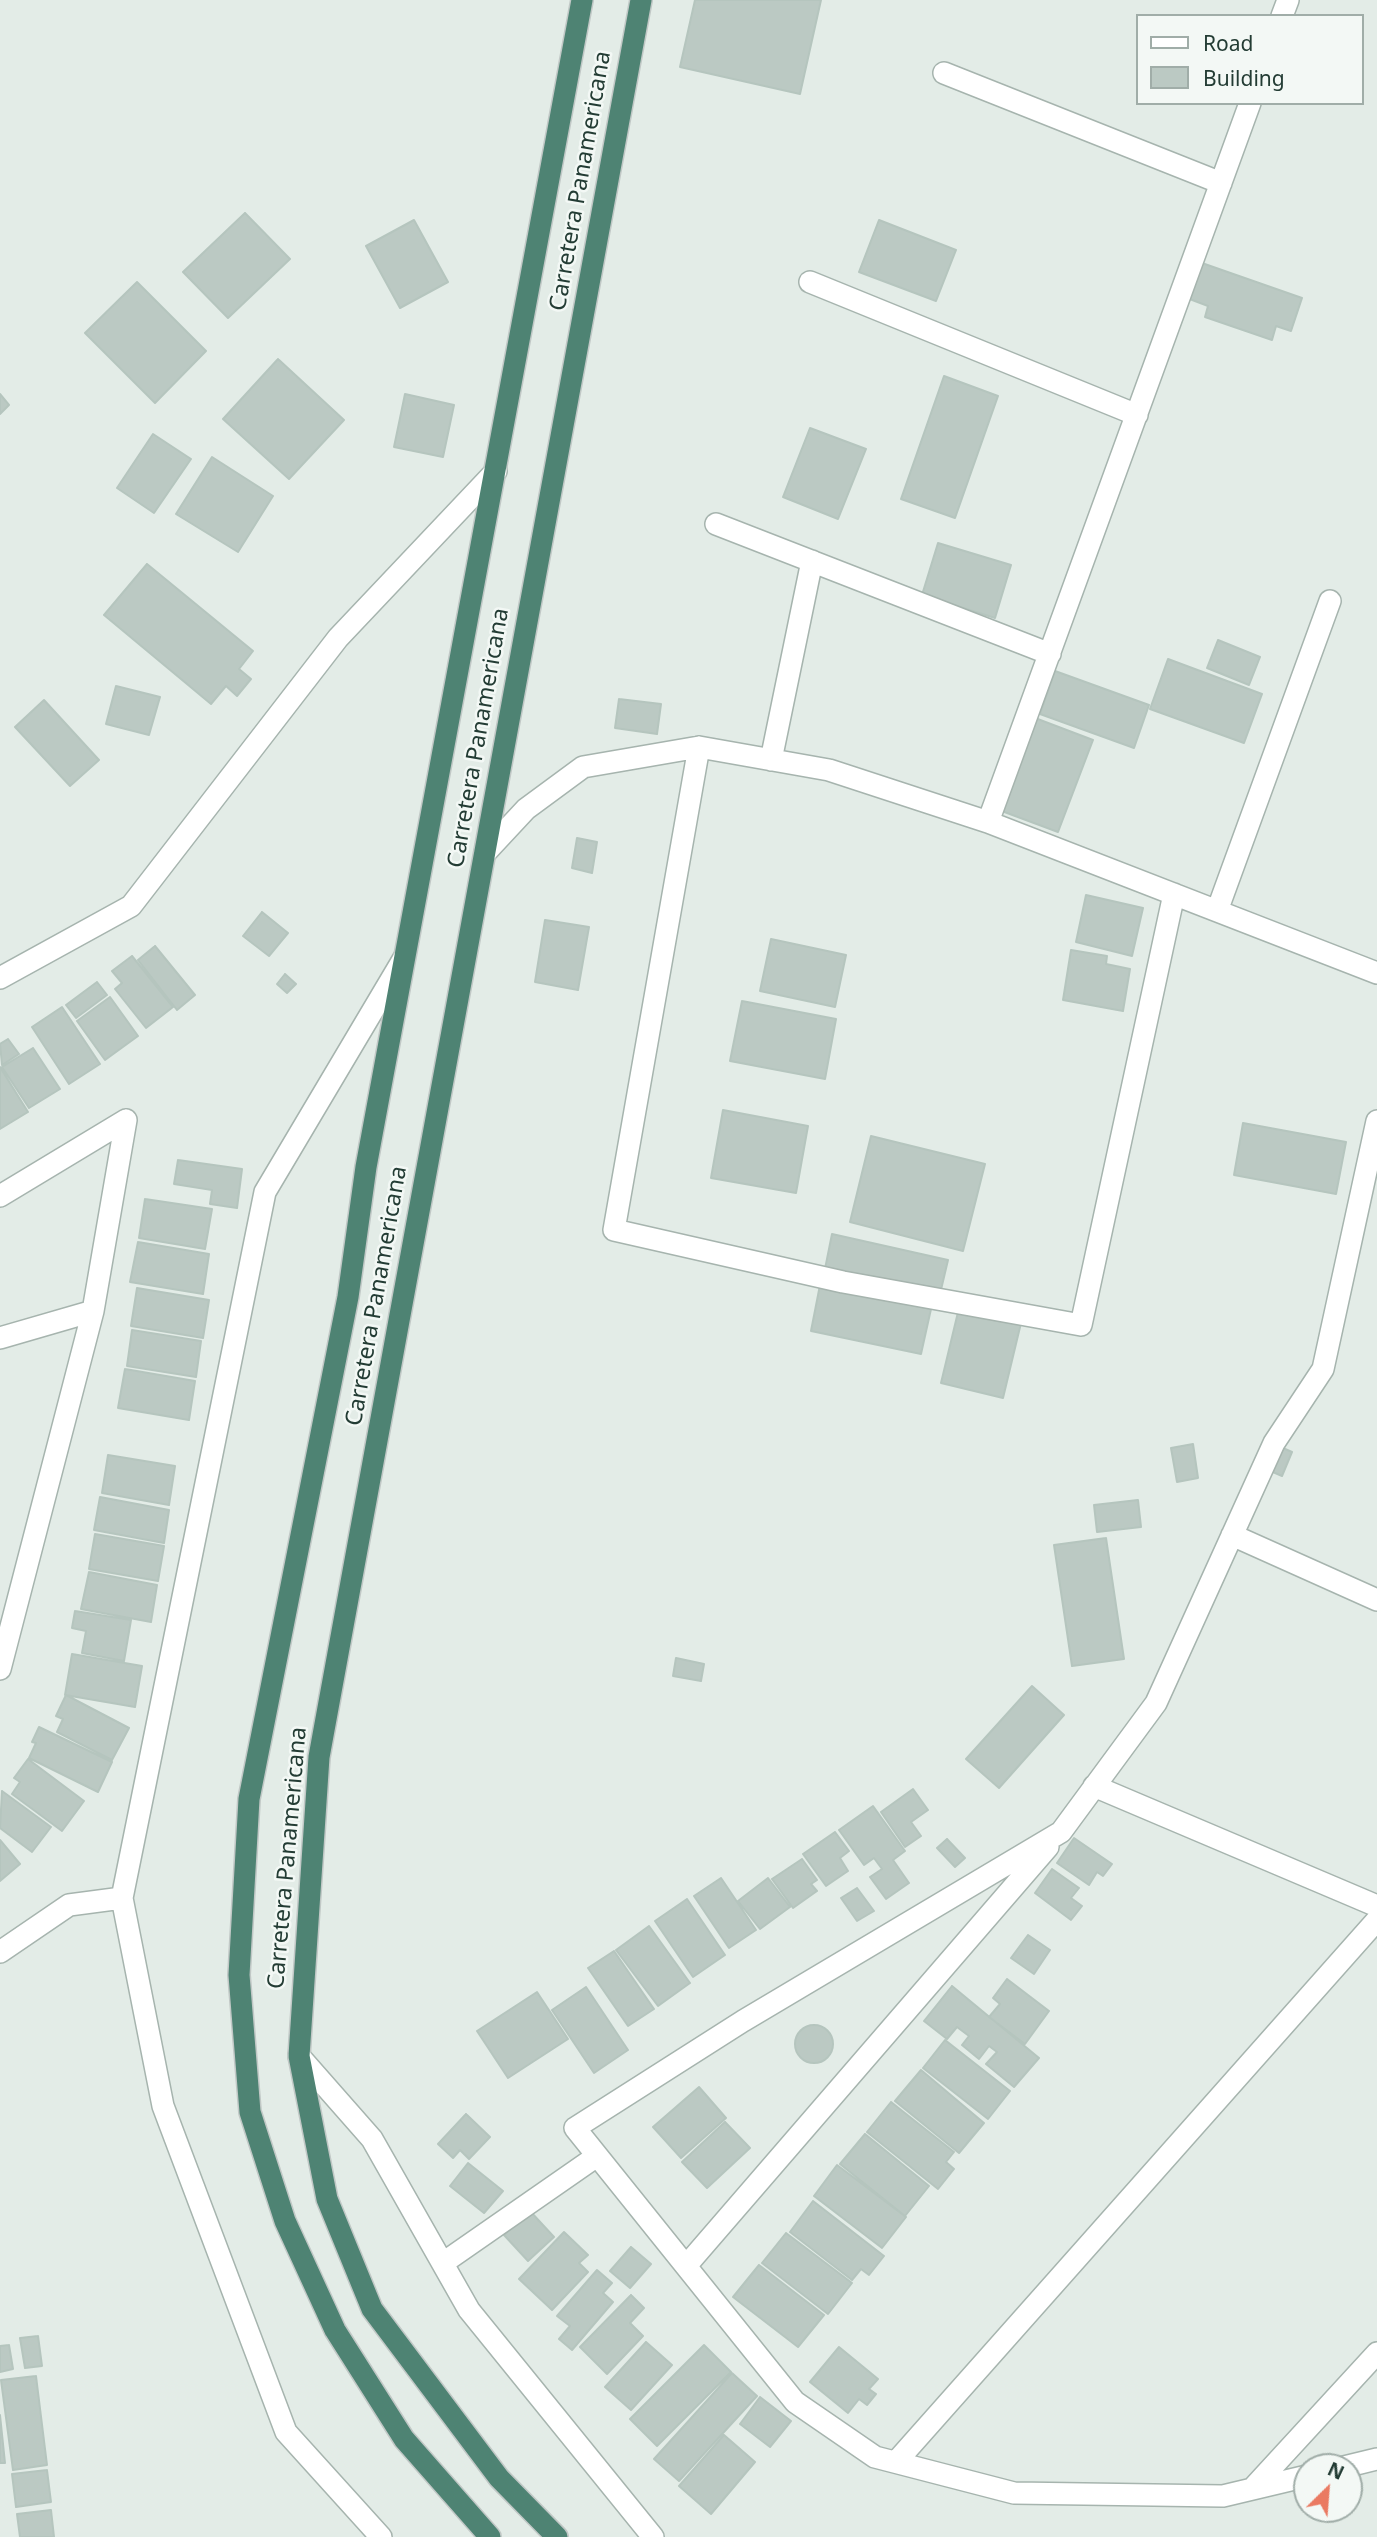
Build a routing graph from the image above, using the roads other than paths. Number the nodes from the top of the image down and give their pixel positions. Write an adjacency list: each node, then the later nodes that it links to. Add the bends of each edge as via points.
1 (582, 0): 8 (highway, Carretera Panamericana)
2 (641, 0): 16 (highway, Carretera Panamericana)
3 (944, 73): 5 (street)
4 (1249, 105): 5 (street)
5 (1221, 183): 7 (street)
6 (810, 282): 7 (street)
7 (1136, 415): 12 (street)
8 (496, 471): 19 (highway, Carretera Panamericana); 21 (street, via 338,638 131,906)
9 (716, 524): 10 (street)
10 (811, 561): 12 (street); 14 (street)
11 (1330, 601): 18 (street)
12 (1050, 654): 15 (street)
13 (699, 747): 14 (street); 16 (street, via 583,767 526,809); 17 (street, via 614,1230 843,1282 1082,1325)
14 (771, 760): 15 (street, via 829,770)
15 (988, 822): 17 (street)
16 (485, 853): 35 (highway, Carretera Panamericana, via 319,1757)
17 (1174, 894): 18 (street)
18 (1217, 911): 20 (street)
19 (405, 956): 31 (street, via 265,1192); 44 (highway, Carretera Panamericana, via 366,1167 348,1297 249,1799 239,1975 250,2112 291,2233 335,2330 404,2439)
20 (1377, 973)
21 (0, 978)
22 (1377, 1121): 26 (street, via 1323,1369 1274,1443)
23 (0, 1196): 24 (street, via 126,1120)
24 (93, 1311): 25 (street); 28 (street)
25 (0, 1338)
26 (1232, 1535): 27 (street); 29 (street, via 1156,1703)
27 (1377, 1600)
28 (2, 1657)
29 (1094, 1786): 30 (street); 32 (street)
30 (1060, 1832): 36 (street, via 743,2021 575,2129); 38 (street)
31 (122, 1898): 34 (street, via 69,1905); 43 (street, via 163,2106 286,2432)
32 (1377, 1906)
33 (1377, 1920): 40 (street)
34 (0, 1952)
35 (299, 2056): 37 (street, via 372,2138); 45 (highway, Carretera Panamericana, via 327,2199 372,2309 499,2478)
36 (597, 2156): 37 (street); 38 (street)
37 (443, 2263): 46 (street, via 469,2310)
38 (686, 2266): 40 (street, via 795,2402 876,2457)
39 (1377, 2353): 42 (street)
40 (896, 2462): 42 (street, via 1014,2493 1223,2496)
41 (1293, 2479): 42 (street)
42 (1252, 2488)
43 (382, 2537)
44 (490, 2537)
45 (557, 2537)
46 (653, 2537)

